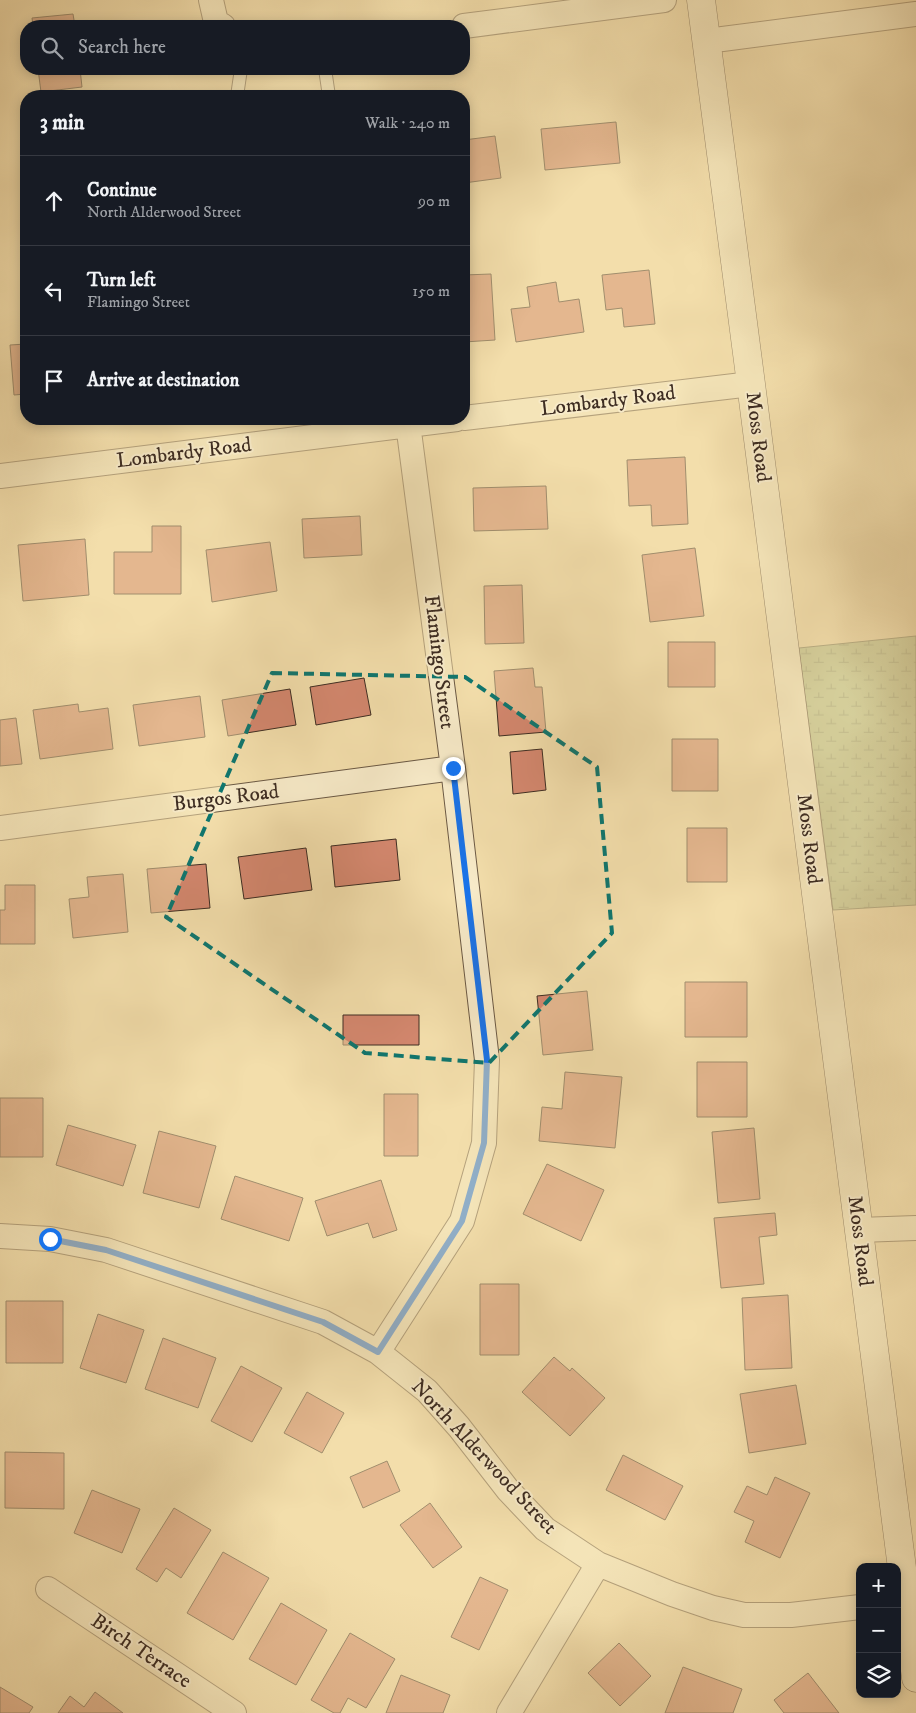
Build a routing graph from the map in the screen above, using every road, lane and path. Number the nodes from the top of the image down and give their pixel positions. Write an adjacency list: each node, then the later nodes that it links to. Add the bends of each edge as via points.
1 (210, 0): 5 (street)
2 (664, 0): 6 (street)
3 (700, 0): 7 (street, Moss Road)
4 (916, 14): 7 (street)
5 (215, 20)
6 (470, 25)
7 (707, 41): 12 (street, Moss Road)
8 (240, 75): 10 (lane)
9 (327, 75): 11 (lane)
10 (238, 90)
11 (329, 90)
12 (751, 384): 13 (street, Lombardy Road); 20 (street, Moss Road)
13 (470, 417)
14 (400, 425): 16 (street, Lombardy Road)
15 (408, 425): 17 (street, Flamingo Street)
16 (0, 476)
17 (453, 768): 18 (street, Burgos Road); 22 (street, Flamingo Street, via 487,1060 484,1143 462,1221)
18 (0, 828)
19 (916, 1228): 20 (street)
20 (859, 1230): 23 (street, Moss Road)
21 (0, 1236): 22 (street, North Alderwood Street, via 50,1239 106,1250 323,1322)
22 (378, 1352): 24 (street, North Alderwood Street, via 427,1391 508,1490 545,1529)
23 (908, 1552): 26 (street, Moss Road)
24 (598, 1564): 27 (street, North Alderwood Street, via 672,1594 744,1615 791,1615); 30 (street)
25 (48, 1589): 29 (street, Birch Terrace)
26 (902, 1602): 28 (street, Moss Road)
27 (856, 1607)
28 (916, 1678)
29 (234, 1713)
30 (509, 1713)

